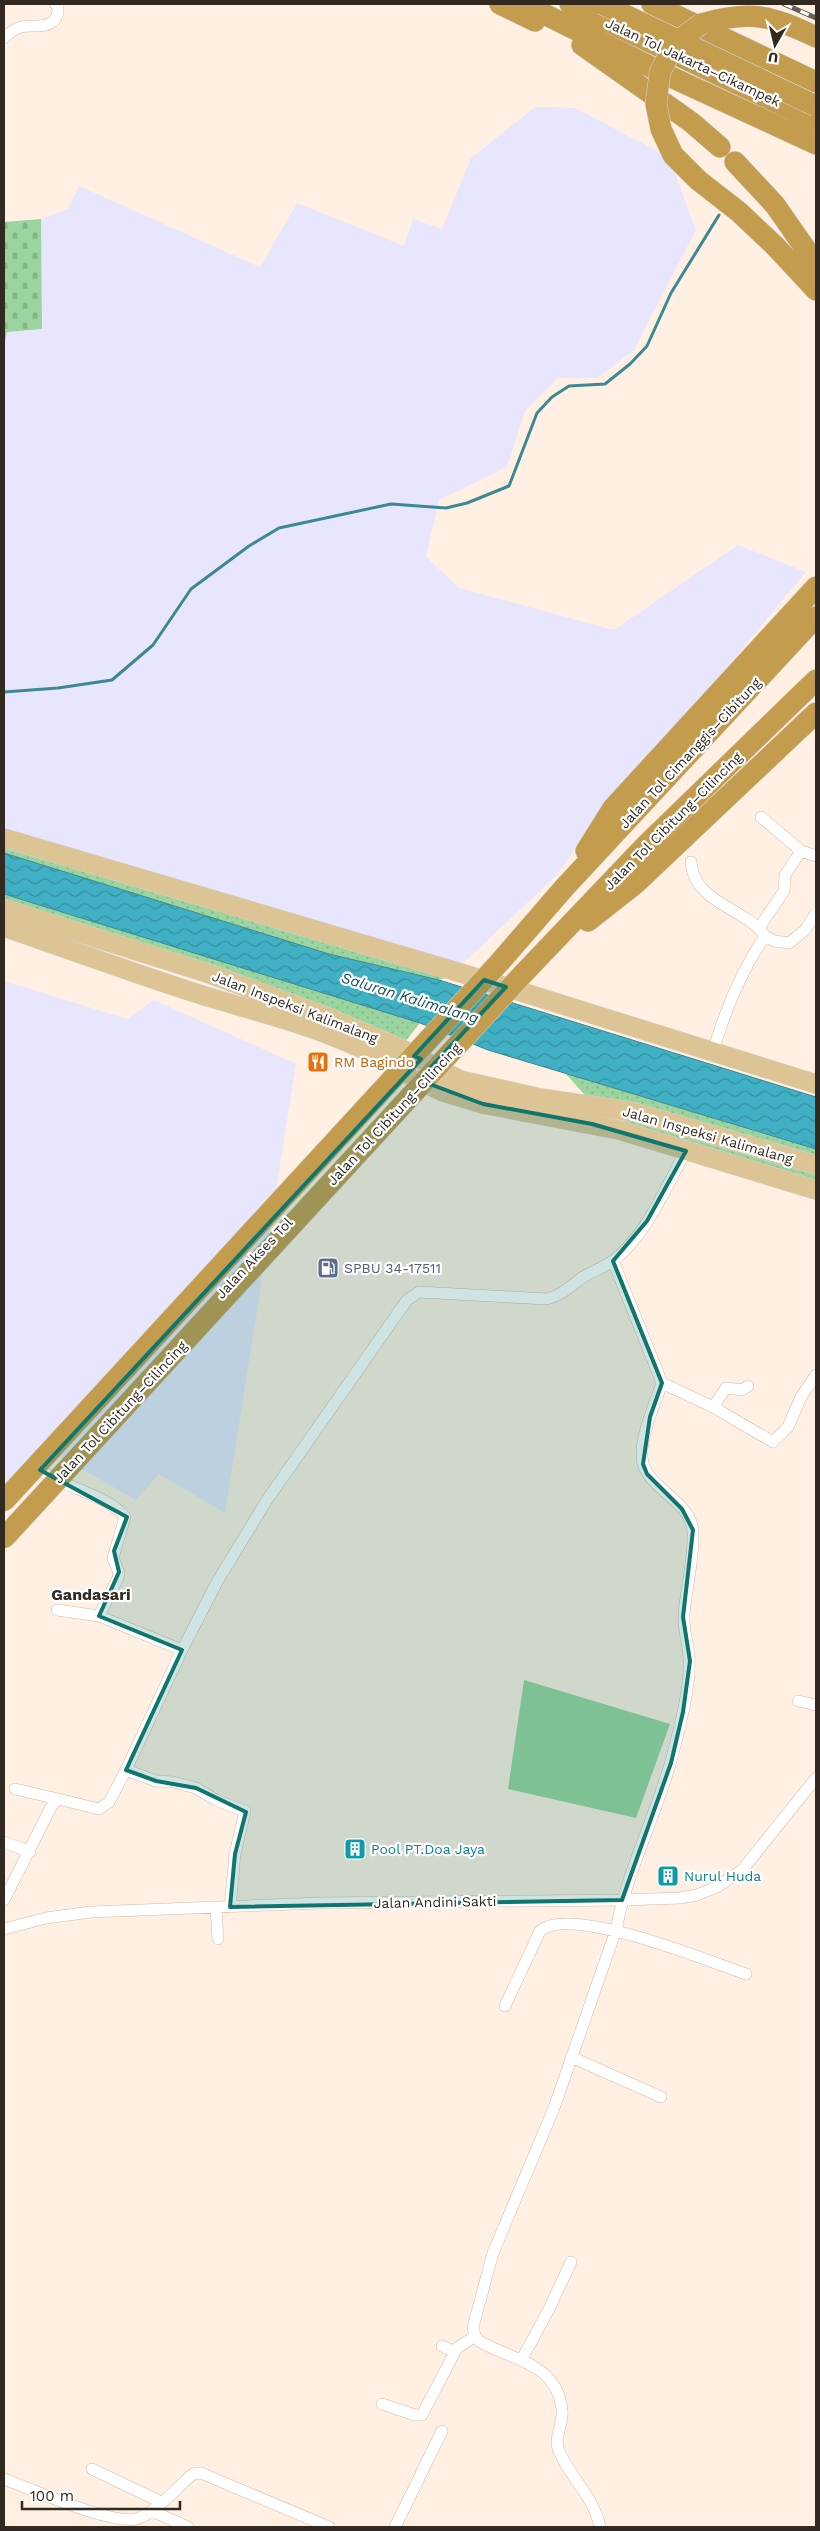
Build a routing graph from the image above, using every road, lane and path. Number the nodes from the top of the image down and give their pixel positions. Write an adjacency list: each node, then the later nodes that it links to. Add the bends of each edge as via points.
1 (55, 4): 9 (street, via 58,12 46,26 21,27)
2 (500, 4): 15 (highway, via 588,48 690,122 728,155 774,205)
3 (524, 4): 14 (highway)
4 (570, 4): 13 (highway, Jalan Tol Jakarta–Cikampek)
5 (602, 4): 12 (highway, bridge)
6 (631, 4): 11 (highway)
7 (652, 4): 10 (highway)
8 (809, 33): 16 (highway, bridge, via 757,15 730,16 701,24 675,43 660,72 656,104 661,129 673,155 698,180 739,212)
9 (4, 38)
10 (816, 82)
11 (816, 93)
12 (816, 106)
13 (816, 121)
14 (816, 144)
15 (816, 264)
16 (816, 290)
17 (816, 587): 26 (highway, via 613,808)
18 (816, 617): 26 (highway, Jalan Tol Cimanggis–Cibitung)
19 (816, 680): 32 (highway, Jalan Tol Cibitung–Cilincing)
20 (816, 713): 32 (highway, via 635,884)
21 (761, 817): 23 (street)
22 (4, 838): 32 (main road)
23 (801, 851): 24 (street); 30 (street, via 785,875 784,891)
24 (816, 856)
25 (691, 862): 30 (street, via 697,884)
26 (564, 888): 32 (highway, Jalan Tol Cibitung–Cilincing)
27 (4, 909): 31 (main road, Jalan Inspeksi Kalimalang)
28 (816, 913): 30 (street, via 805,930 789,943 774,942)
29 (4, 927): 31 (main road, Jalan Inspeksi Kalimalang)
30 (762, 932): 33 (street, via 733,991)
31 (85, 944): 34 (main road, Jalan Inspeksi Kalimalang, via 210,974); 35 (main road, Jalan Inspeksi Kalimalang, via 203,995 349,1042)
32 (504, 980): 33 (main road); 34 (main road, Jalan Akses Tol, bridge); 47 (highway, Jalan Tol Cibitung–Cilincing, bridge); 50 (highway, Jalan Tol Cibitung–Cilincing, bridge)
33 (713, 1052): 36 (main road)
34 (432, 1056): 35 (main road, Jalan Akses Tol); 37 (main road, Jalan Inspeksi Kalimalang, via 460,1080 540,1098)
35 (413, 1077): 37 (main road, Jalan Inspeksi Kalimalang, via 443,1092 483,1104); 46 (main road, Jalan Akses Tol)
36 (816, 1084)
37 (593, 1115): 38 (main road, Jalan Inspeksi Kalimalang); 39 (main road, Jalan Inspeksi Kalimalang, via 667,1120)
38 (686, 1151): 40 (main road, Jalan Inspeksi Kalimalang); 41 (street, via 647,1222)
39 (816, 1165)
40 (816, 1190)
41 (613, 1261): 43 (street); 53 (street, via 558,1296 419,1292 407,1300 267,1500 217,1582)
42 (816, 1375): 45 (street, via 788,1427 776,1441 767,1440)
43 (662, 1383): 45 (street); 63 (street, via 642,1454 647,1474 682,1508 694,1530 683,1617 690,1661 671,1763)
44 (748, 1386): 45 (street, via 742,1390 726,1388)
45 (712, 1406)
46 (46, 1475): 48 (main road, Jalan Akses Tol); 49 (main road, Jalan Akses Tol); 52 (street, via 77,1488 125,1517 113,1558 118,1578)
47 (4, 1501)
48 (4, 1510)
49 (4, 1531)
50 (4, 1538)
51 (57, 1610): 52 (street)
52 (99, 1616): 53 (street)
53 (182, 1650): 56 (street)
54 (798, 1701): 55 (street)
55 (816, 1705)
56 (126, 1770): 59 (street, via 109,1802 99,1809); 64 (street, via 156,1781 196,1788 244,1812 235,1854)
57 (816, 1778): 63 (street, Jalan Andini Sakti, via 743,1869 719,1886 680,1898)
58 (15, 1790): 59 (street)
59 (58, 1799): 61 (street)
60 (4, 1842): 61 (street)
61 (30, 1852): 62 (street)
62 (4, 1900)
63 (622, 1900): 64 (street, Jalan Andini Sakti); 67 (street)
64 (230, 1907): 65 (street, Jalan Andini Sakti)
65 (216, 1908): 66 (street, Jalan Andini Sakti, via 92,1912 46,1918); 68 (street)
66 (4, 1929)
67 (616, 1930): 69 (street); 70 (street, via 560,1923 546,1925 540,1931); 71 (street)
68 (218, 1939)
69 (746, 1974)
70 (504, 2006)
71 (571, 2057): 72 (street); 74 (street, via 554,2108 493,2252 474,2327)
72 (661, 2097)
73 (571, 2262): 77 (street)
74 (475, 2336): 76 (street); 77 (street, via 489,2347)
75 (442, 2346): 76 (street)
76 (455, 2352): 78 (street, via 422,2414 415,2416)
77 (522, 2359): 87 (street, via 550,2380 557,2390 563,2415 557,2447 596,2508)
78 (382, 2404)
79 (442, 2431): 86 (street)
80 (92, 2469): 82 (street)
81 (4, 2479): 83 (street, via 119,2520 136,2520)
82 (161, 2502): 83 (street); 85 (street, via 193,2474 201,2473)
83 (152, 2511): 84 (street)
84 (188, 2527)
85 (329, 2527)
86 (395, 2527)
87 (600, 2527)

